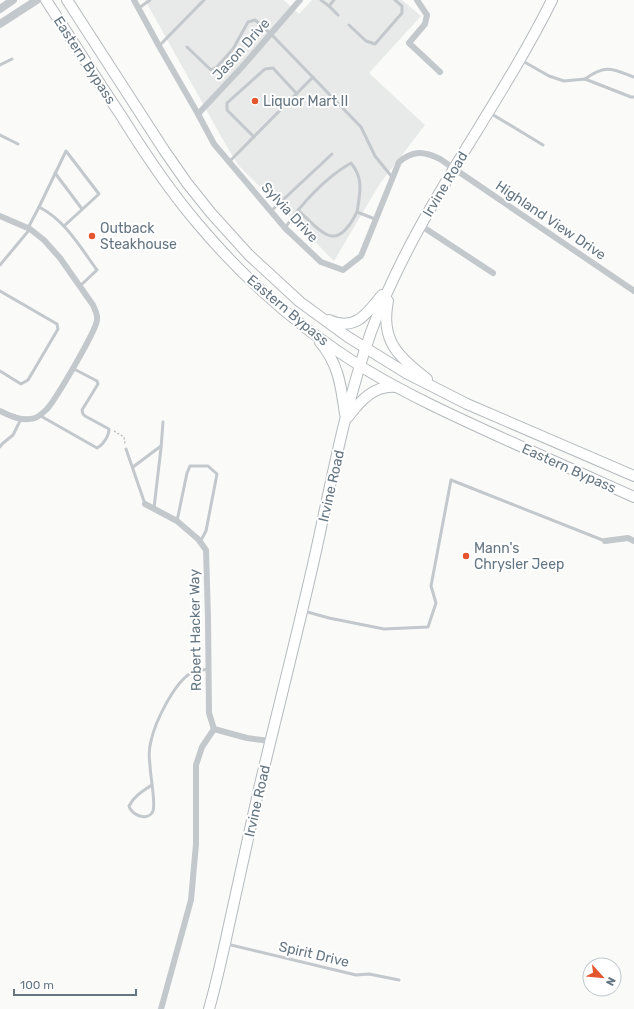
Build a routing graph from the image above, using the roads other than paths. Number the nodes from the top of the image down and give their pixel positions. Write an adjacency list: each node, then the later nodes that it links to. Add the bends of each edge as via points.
1 (13, 0): 16 (street)
2 (37, 0): 18 (street)
3 (46, 0): 61 (main road, Eastern Bypass, via 149,160 189,213 247,276)
4 (66, 0): 60 (main road, Eastern Bypass, via 164,150 199,198 249,255)
5 (134, 0): 15 (street, Sylvia Drive)
6 (150, 0): 15 (lane)
7 (204, 0): 21 (lane)
8 (300, 0): 20 (street, Jason Drive)
9 (321, 0): 14 (lane)
10 (334, 0): 14 (lane)
11 (395, 0): 19 (lane, via 402,6 402,13 375,44 366,41)
12 (417, 0): 26 (street, via 427,15 425,24 409,44)
13 (552, 0): 24 (main road, Irvine Road)
14 (329, 6): 17 (lane)
15 (139, 8): 21 (street, Sylvia Drive)
16 (0, 9)
17 (338, 15)
18 (1, 21)
19 (349, 25)
20 (271, 34): 22 (lane, via 255,20 248,22 233,50 211,70); 28 (lane); 33 (street, Jason Drive)
21 (159, 46): 33 (street, Sylvia Drive)
22 (187, 47)
23 (12, 59): 25 (lane)
24 (520, 59): 29 (lane, via 556,79); 32 (main road, Irvine Road)
25 (0, 64)
26 (440, 72)
27 (634, 77): 29 (lane, via 609,68 598,70)
28 (313, 78): 30 (lane); 42 (lane, via 361,127 375,156)
29 (585, 79): 31 (lane)
30 (297, 94): 35 (lane); 35 (lane, via 273,68 265,69 228,103 228,110)
31 (634, 97)
32 (488, 112): 37 (lane); 40 (main road, Irvine Road)
33 (198, 114): 39 (street, Sylvia Drive, via 214,144)
34 (0, 134): 36 (lane)
35 (254, 137): 39 (lane)
36 (18, 144)
37 (543, 145)
38 (332, 154): 46 (lane)
39 (229, 162): 46 (street, Sylvia Drive)
40 (454, 168): 42 (street, Sylvia Drive, via 430,154 419,152 406,156 399,162); 50 (main road, Irvine Road); 59 (street, Highland View Drive)
41 (55, 173): 43 (lane); 44 (lane); 44 (lane, via 66,151 99,194)
42 (392, 177): 49 (street, Sylvia Drive)
43 (39, 207): 51 (lane, via 49,212); 53 (lane)
44 (82, 209): 51 (lane)
45 (298, 210): 47 (lane, via 323,234 332,236 340,235 347,229); 47 (lane, via 337,172 351,163 360,178); 52 (lane)
46 (271, 211): 52 (street, Sylvia Drive)
47 (357, 212): 49 (lane)
48 (1, 218): 53 (street)
49 (375, 219): 52 (street, Sylvia Drive, via 361,256 343,270 322,262)
50 (420, 225): 55 (street); 56 (main road, Irvine Road)
51 (64, 226): 57 (lane, via 97,270)
52 (285, 228)
53 (29, 229): 54 (lane); 57 (street, via 53,248)
54 (0, 265)
55 (493, 273)
56 (391, 284): 60 (main road, via 364,316 351,324 334,322); 62 (main road, Irvine Road); 67 (main road, via 385,317 392,346 406,362)
57 (80, 286): 64 (street, via 93,305 97,320 91,336)
58 (0, 291): 65 (lane, via 57,324 58,330 28,380 21,384)
59 (634, 291)
60 (316, 314): 62 (main road, Eastern Bypass)
61 (311, 331): 63 (main road, Eastern Bypass); 71 (main road, via 336,367)
62 (365, 349): 63 (main road, Irvine Road); 67 (main road, Eastern Bypass)
63 (360, 366): 66 (main road, Eastern Bypass); 71 (main road, Irvine Road)
64 (72, 368): 69 (street, via 51,404); 69 (lane, via 97,381 98,384 82,410 83,414 109,429 101,446 97,448)
65 (0, 371)
66 (397, 388): 71 (main road, via 379,388 371,392); 78 (main road, Eastern Bypass)
67 (446, 394): 77 (main road, Eastern Bypass)
68 (0, 411): 70 (street)
69 (39, 415): 70 (street)
70 (21, 419): 74 (lane, via 13,435)
71 (346, 421): 85 (main road, Irvine Road)
72 (163, 422): 73 (lane)
73 (162, 446): 76 (lane); 80 (lane)
74 (0, 447)
75 (126, 449): 76 (lane)
76 (133, 468): 79 (lane)
77 (634, 476)
78 (634, 497)
79 (145, 504): 80 (street, Robert Hacker Way)
80 (154, 508): 81 (street, Robert Hacker Way)
81 (177, 521): 84 (street, Robert Hacker Way); 84 (lane, via 186,473 190,466 208,466 217,474 206,531)
82 (605, 541): 83 (street, via 628,538); 85 (lane, via 451,480 431,586 436,603 428,627 384,629)
83 (634, 541)
84 (200, 542): 86 (street, Robert Hacker Way, via 206,550)
85 (303, 610): 88 (main road, Irvine Road)
86 (208, 669): 87 (street, Robert Hacker Way, via 209,713); 89 (lane, via 190,674 180,684 157,720 150,742)
87 (214, 729): 88 (street); 92 (street, via 202,747 196,764 196,844 191,900)
88 (270, 741): 90 (main road, Irvine Road)
89 (152, 785): 89 (lane, via 153,811 146,816 138,816 129,806 139,794)
90 (225, 944): 91 (lane, Spirit Drive, via 356,975 369,974); 93 (main road, Irvine Road)
91 (399, 980)
92 (161, 1009)
93 (209, 1009)

